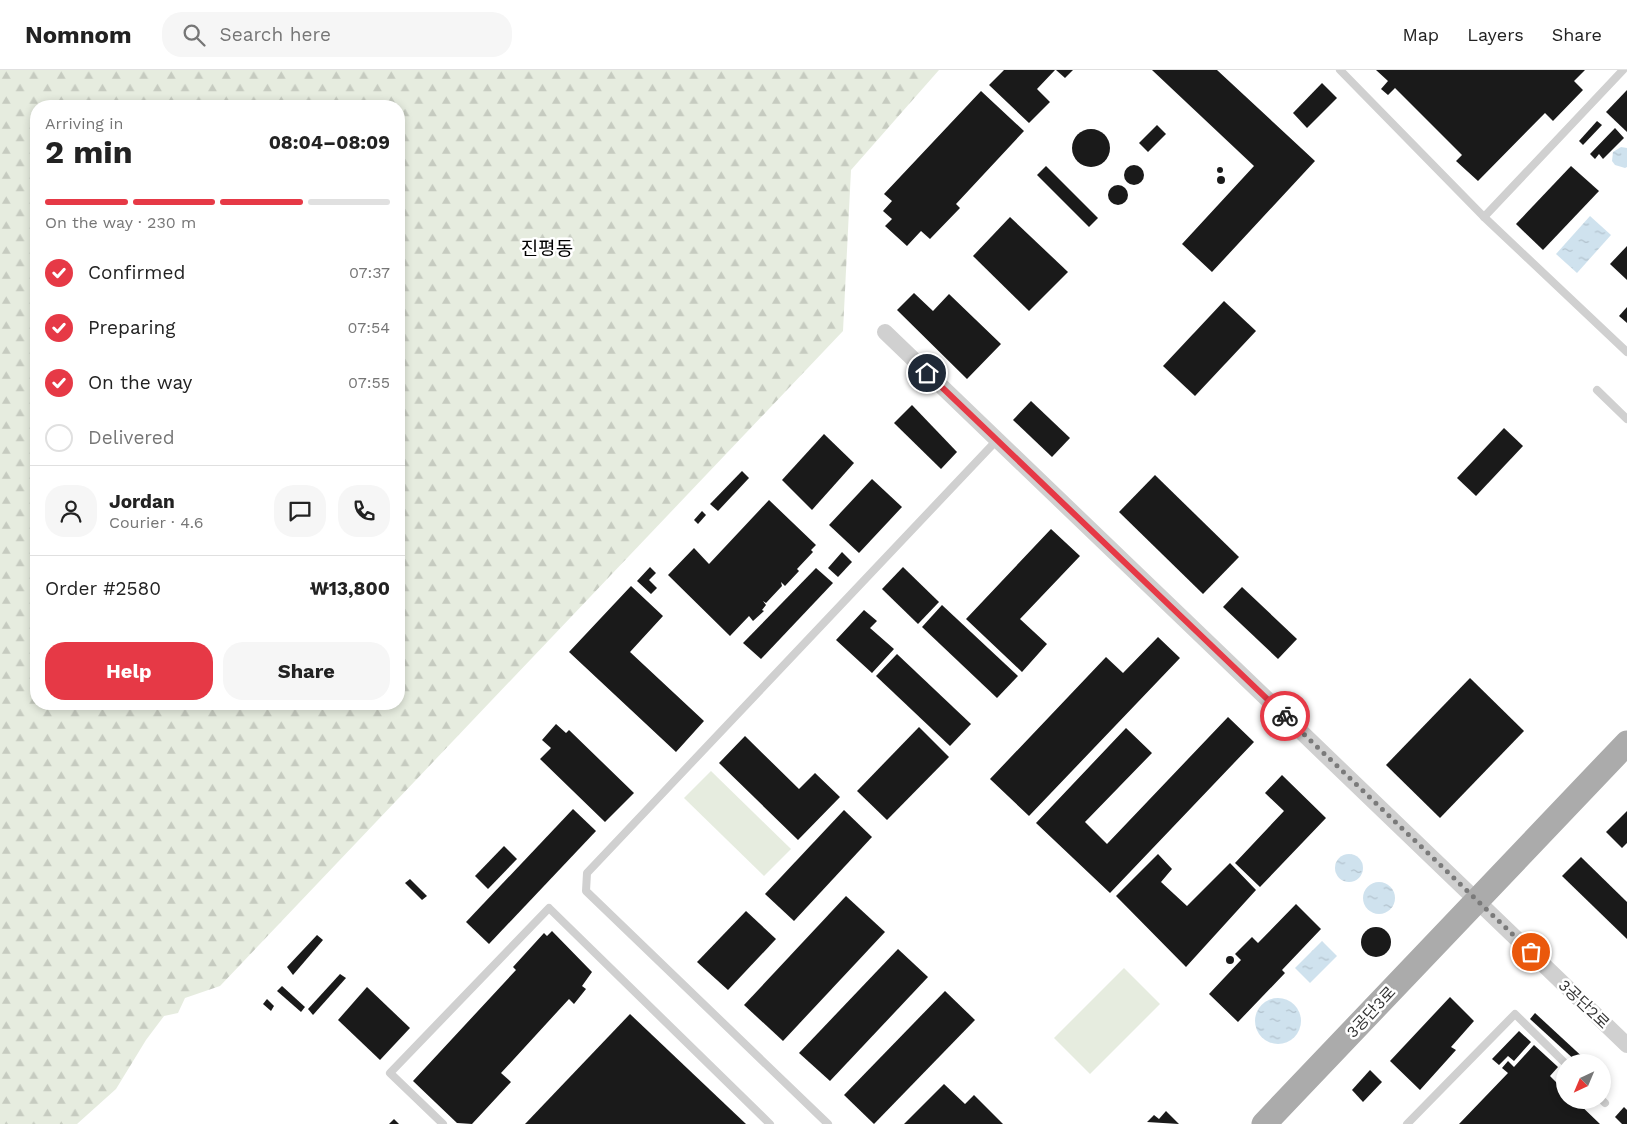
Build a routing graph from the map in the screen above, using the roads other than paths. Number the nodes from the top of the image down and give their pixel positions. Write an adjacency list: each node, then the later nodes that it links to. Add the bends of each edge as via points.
1 (1340, 70): 3 (lane)
2 (1623, 70): 3 (lane)
3 (1484, 217): 5 (lane)
4 (885, 332): 8 (street)
5 (1627, 352)
6 (1597, 390): 7 (lane)
7 (1627, 419)
8 (997, 440): 10 (street); 15 (lane, via 587,873 586,891)
9 (1627, 743): 10 (main road, 3공단3로)
10 (1477, 900): 11 (street, 3공단2로); 16 (main road, 3공단3로)
11 (1627, 1045)
12 (1556, 1054): 17 (lane, via 1514,1014)
13 (443, 1124): 14 (lane, via 390,1074 549,908)
14 (770, 1124)
15 (828, 1124)
16 (1264, 1124)
17 (1407, 1124)

